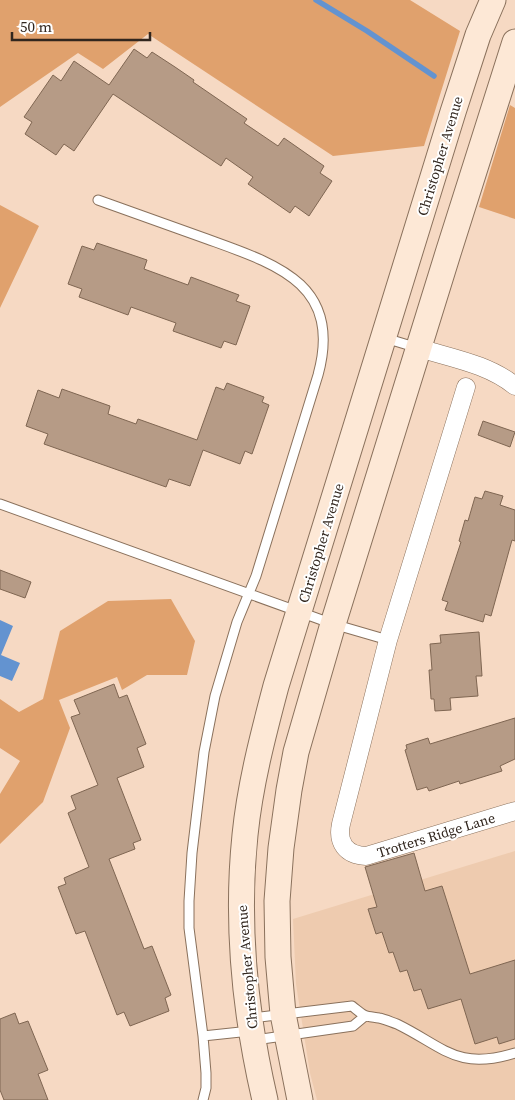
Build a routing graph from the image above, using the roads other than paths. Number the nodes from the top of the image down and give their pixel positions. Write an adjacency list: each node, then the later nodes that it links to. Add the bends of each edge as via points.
1 (493, 0): 4 (street, Christopher Avenue, via 453,112)
2 (515, 42): 5 (street)
3 (98, 200): 9 (lane, via 275,265 298,281 319,313 323,326 322,361)
4 (384, 338): 5 (lane); 10 (street, Christopher Avenue)
5 (419, 348): 6 (street, via 485,368); 11 (street)
6 (515, 386)
7 (466, 387): 12 (street)
8 (0, 504): 9 (lane)
9 (248, 594): 10 (lane); 17 (lane, via 208,722 192,853 190,928)
10 (299, 612): 11 (lane); 16 (street, Christopher Avenue, via 263,736 245,834 241,923)
11 (334, 624): 12 (lane); 15 (street, via 298,745 282,838 277,901)
12 (388, 640): 13 (street, Trotters Ridge Lane, via 340,834 345,849 366,856)
13 (515, 812)
14 (365, 1016): 15 (lane, via 353,1026); 15 (lane, via 352,1006); 18 (lane, via 387,1020 436,1047 469,1059)
15 (284, 1025): 16 (lane); 16 (lane); 21 (street)
16 (252, 1030): 17 (lane); 20 (street, Christopher Avenue)
17 (203, 1036): 19 (lane, via 206,1088)
18 (515, 1053)
19 (203, 1100)
20 (265, 1100)
21 (300, 1100)

